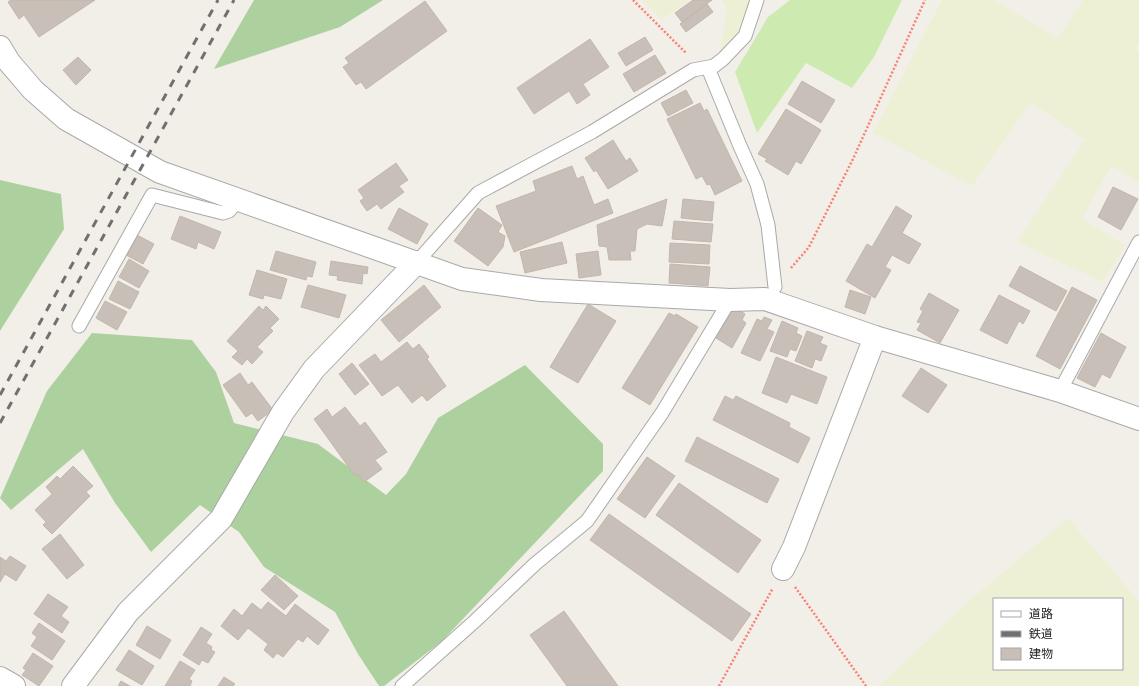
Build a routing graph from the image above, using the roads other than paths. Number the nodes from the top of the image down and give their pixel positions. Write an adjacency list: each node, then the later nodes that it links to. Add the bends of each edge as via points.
1 (757, 0): 3 (lane, via 745,36 723,59)
2 (0, 47): 4 (street, via 33,90 66,119 160,172)
3 (708, 68): 6 (lane, via 693,70 592,132 478,193); 7 (lane, via 757,184 768,224)
4 (239, 199): 6 (street); 9 (lane, via 229,211 223,213 152,195)
5 (1139, 242): 11 (lane)
6 (417, 262): 8 (street, via 462,279 541,290); 16 (street, via 314,369 283,412 221,519 128,612)
7 (775, 287)
8 (730, 300): 10 (street, via 765,299); 17 (lane, via 662,413 587,521 535,564)
9 (79, 326)
10 (875, 336): 11 (street); 13 (street, via 794,547)
11 (1060, 391): 12 (street)
12 (1139, 419)
13 (783, 569)
14 (0, 678): 15 (street)
15 (14, 686)
16 (73, 686)
17 (402, 686)

